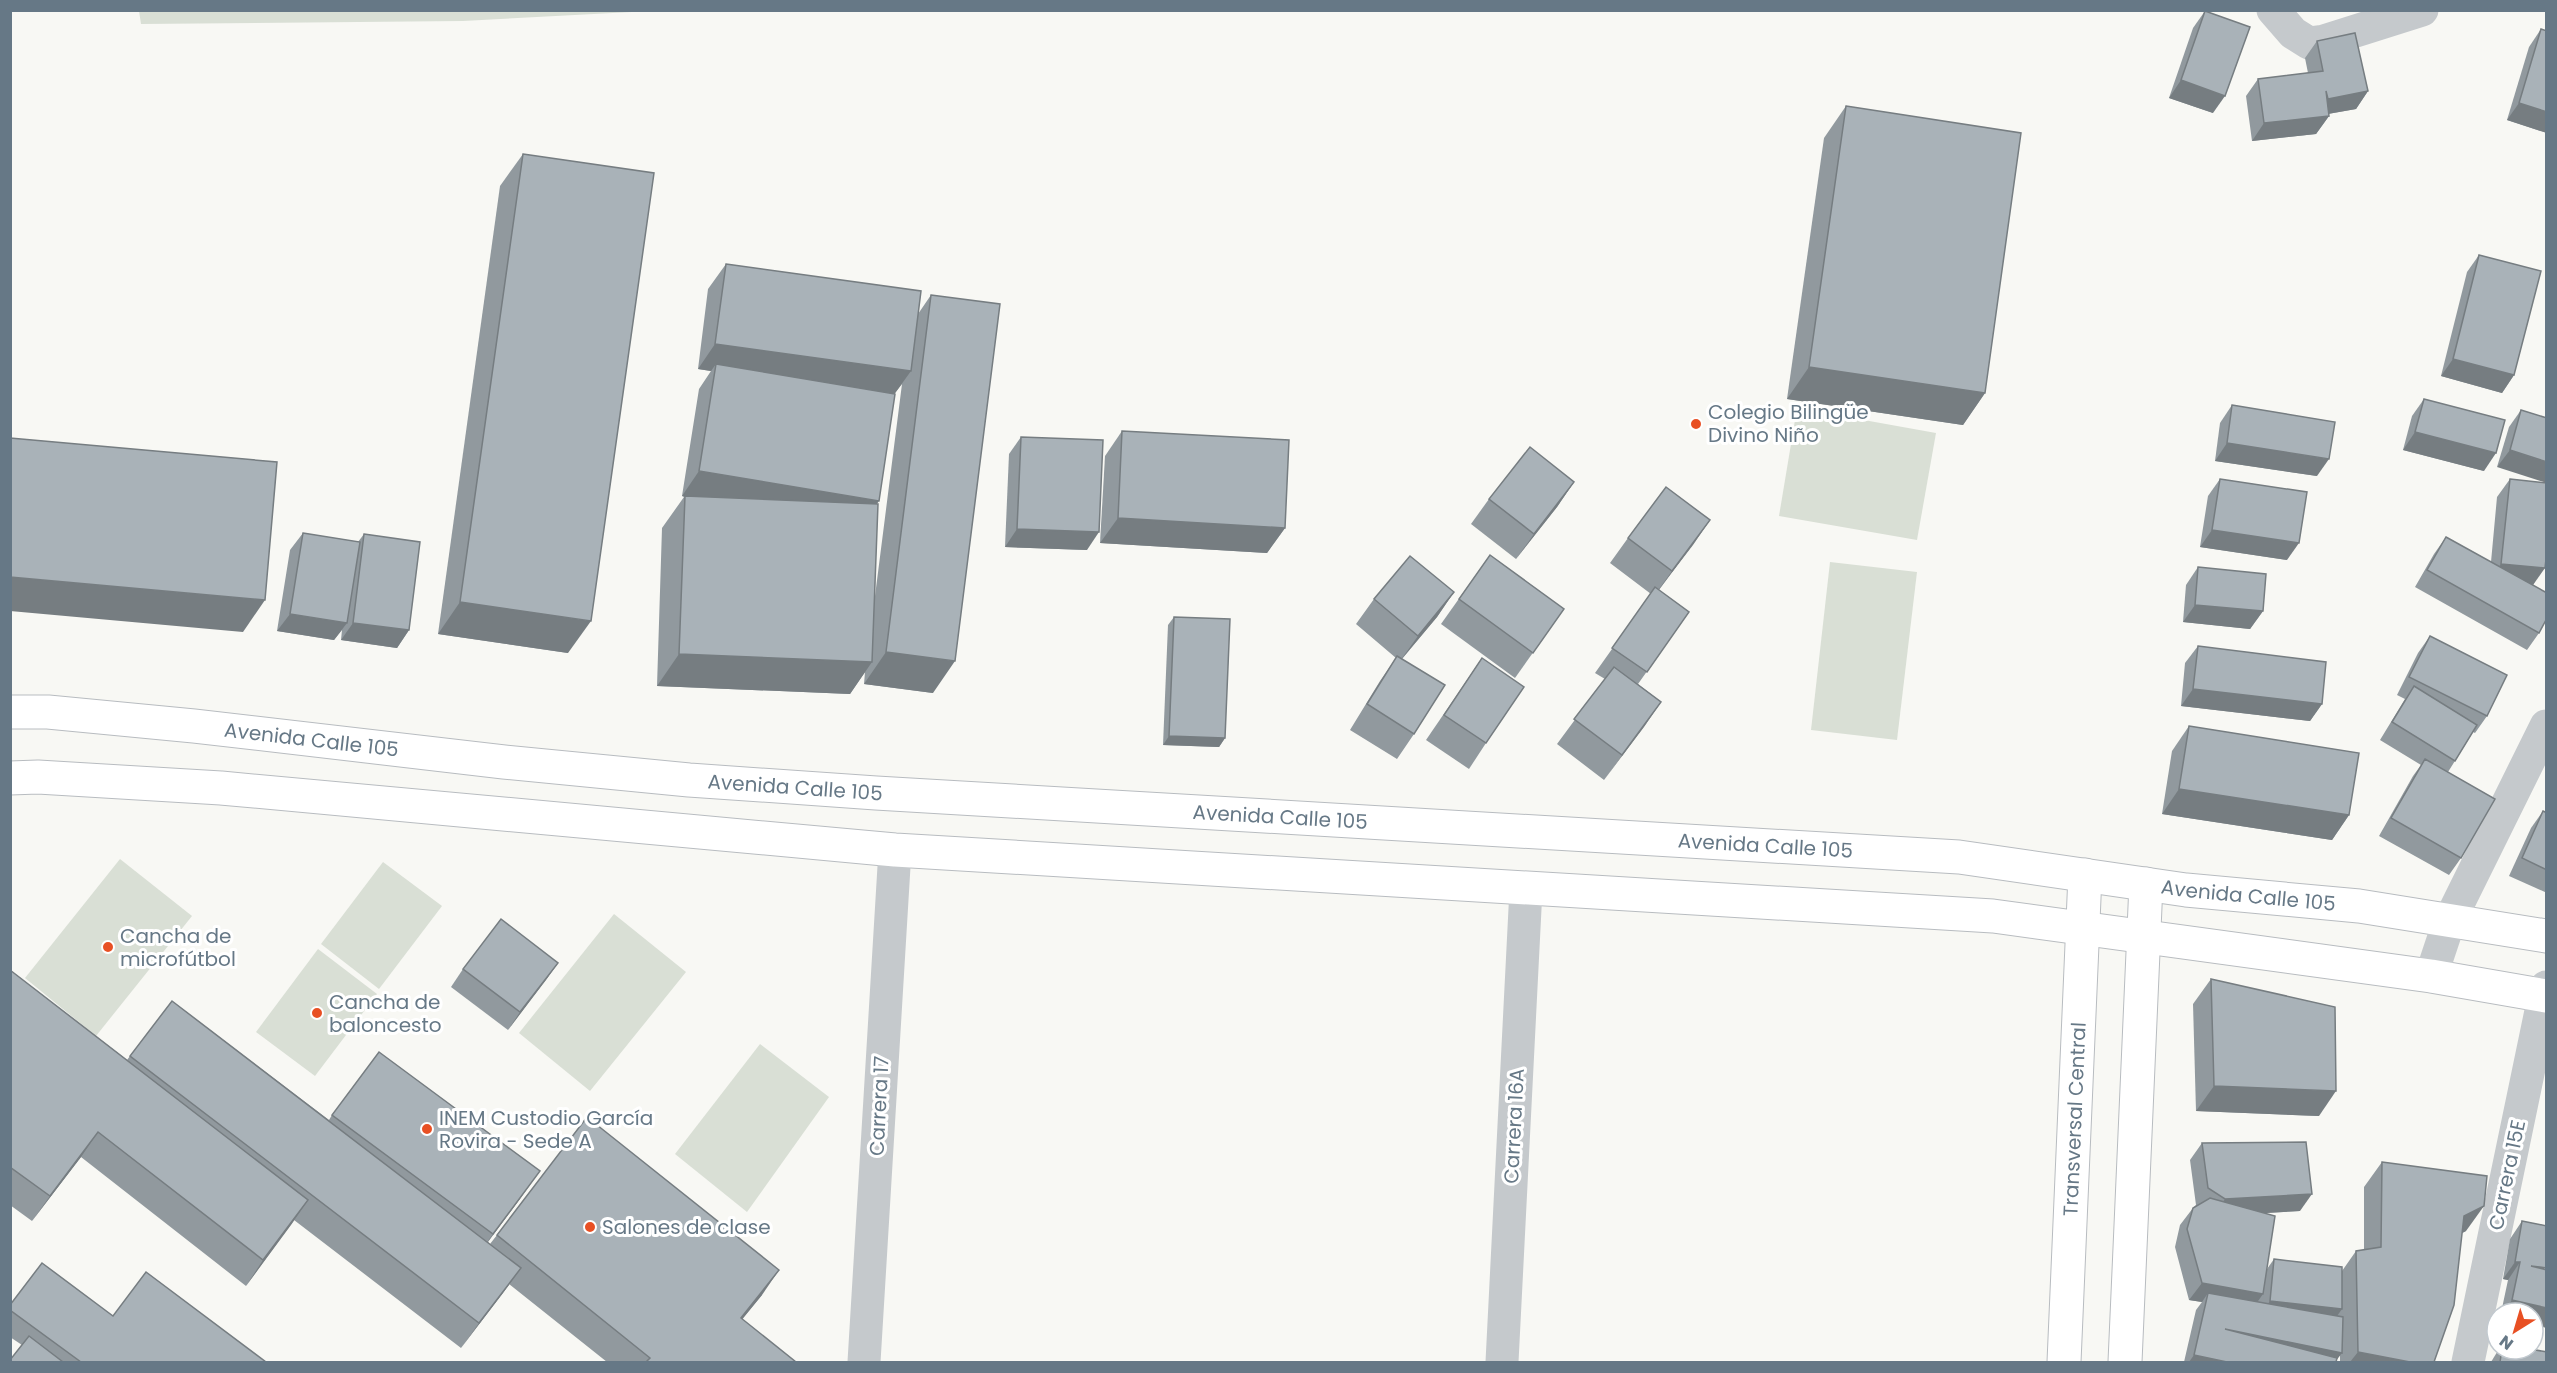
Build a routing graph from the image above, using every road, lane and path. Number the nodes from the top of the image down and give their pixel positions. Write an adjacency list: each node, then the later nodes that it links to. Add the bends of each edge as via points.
1 (2273, 10): 2 (street, via 2293,33 2309,43)
2 (2422, 10)
3 (10, 712): 7 (main road, Avenida Calle 105, via 194,726 689,780 1959,857)
4 (2547, 726): 10 (street)
5 (10, 778): 6 (main road, via 221,788)
6 (895, 850): 9 (main road); 16 (street, Carrera 17)
7 (2085, 875): 8 (main road, Avenida Calle 105); 11 (main road, Transversal Central)
8 (2146, 884): 10 (main road, Avenida Calle 105, via 2359,906); 12 (main road)
9 (1526, 889): 11 (main road, via 1939,912); 17 (street, Carrera 16A)
10 (2449, 922): 13 (main road, Avenida Calle 105); 14 (street)
11 (2082, 928): 12 (main road); 18 (main road, Transversal Central)
12 (2144, 936): 14 (main road); 19 (main road)
13 (2547, 936)
14 (2431, 976): 15 (main road)
15 (2546, 993): 20 (street, Carrera 15E)
16 (864, 1362)
17 (1502, 1362)
18 (2064, 1362)
19 (2125, 1362)
20 (2468, 1362)

